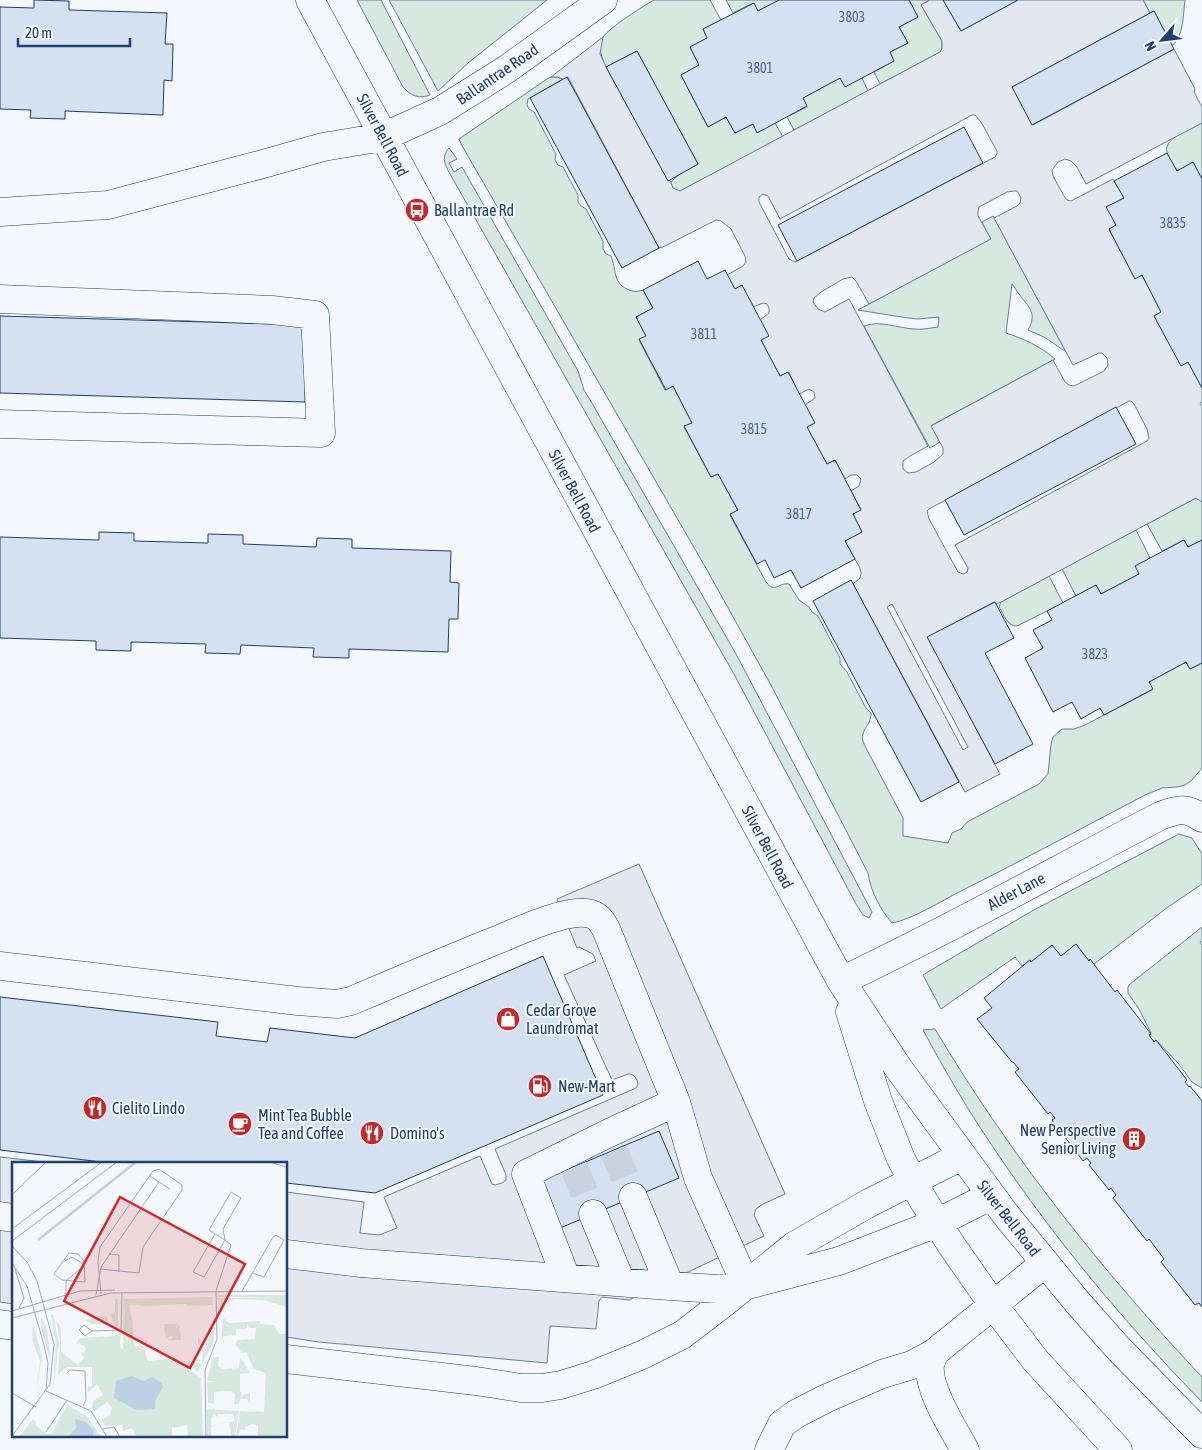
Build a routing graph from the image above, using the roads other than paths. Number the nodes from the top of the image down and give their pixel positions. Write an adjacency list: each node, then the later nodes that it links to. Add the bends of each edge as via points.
1 (310, 0): 3 (street, Silver Bell Road)
2 (604, 0): 3 (street, Ballantrae Road, via 507,69 440,111)
3 (383, 137): 4 (street, Ballantrae Road, via 323,147 108,204); 9 (street, Silver Bell Road)
4 (0, 212)
5 (0, 299): 6 (street, via 315,314 321,433)
6 (0, 424)
7 (1198, 815): 9 (street, Alder Lane, via 1180,810 1160,816)
8 (0, 966): 10 (street, via 337,1004 523,929 560,916 586,913 601,920 606,929)
9 (841, 982): 11 (street, Silver Bell Road); 12 (street, Silver Bell Road, via 878,1101)
10 (676, 1102): 19 (street, via 610,1142 571,1160 526,1174); 21 (street, via 698,1178)
11 (962, 1156): 12 (street); 13 (street, Silver Bell Road)
12 (913, 1180): 16 (street, Silver Bell Road); 21 (street, via 794,1246)
13 (990, 1196): 16 (street); 18 (street, Silver Bell Road)
14 (633, 1197): 22 (street)
15 (594, 1214): 20 (street)
16 (937, 1223): 21 (street, via 839,1261); 23 (street, Silver Bell Road)
17 (288, 1254): 19 (street, via 361,1263)
18 (1045, 1263): 23 (street); 26 (street, Silver Bell Road, via 1118,1348)
19 (566, 1278): 20 (street)
20 (621, 1282): 22 (street)
21 (746, 1285): 22 (street, via 717,1289); 25 (street, via 682,1335 593,1376 561,1385 521,1388)
22 (670, 1286)
23 (994, 1306): 24 (street); 29 (street, Silver Bell Road, via 1036,1361)
24 (934, 1353): 27 (street, via 796,1414 782,1424); 28 (street, via 930,1366 932,1382)
25 (288, 1359)
26 (1202, 1434)
27 (772, 1447)
28 (965, 1450)
29 (1118, 1450)

